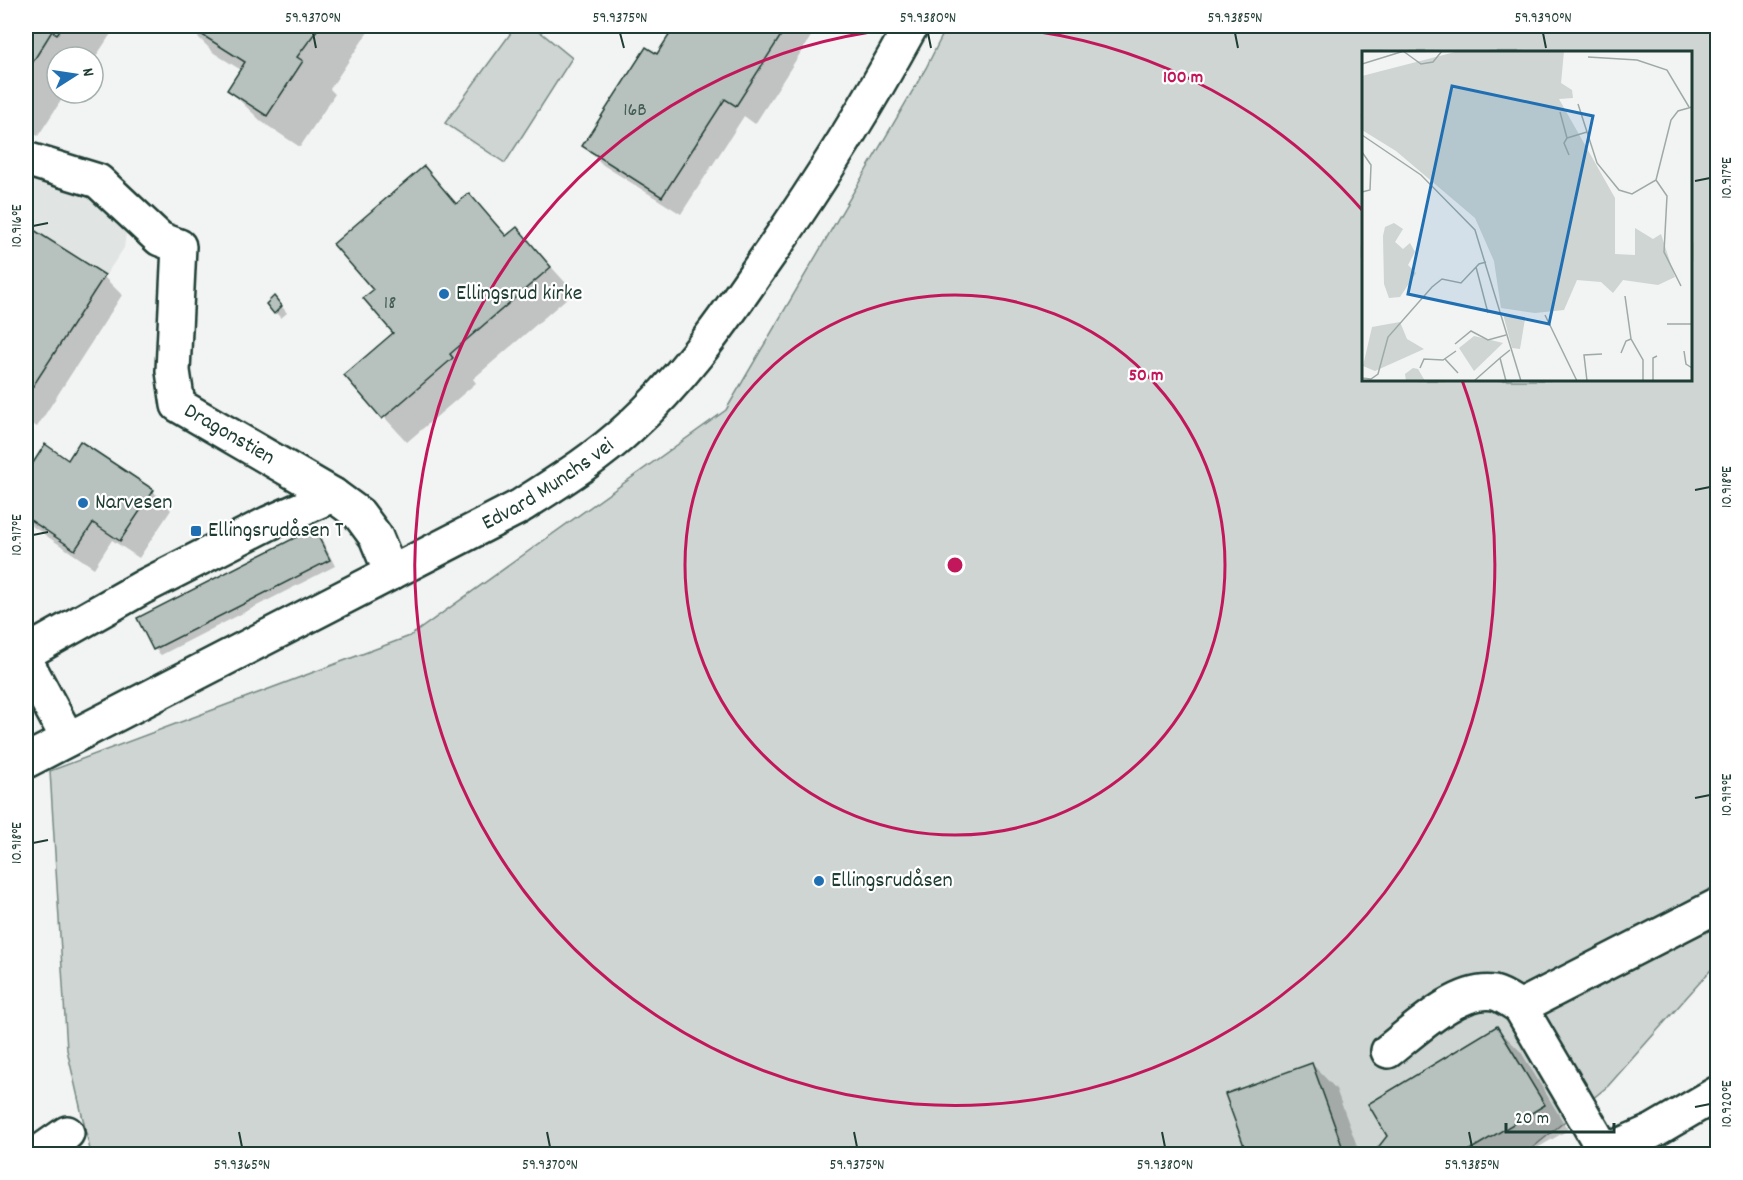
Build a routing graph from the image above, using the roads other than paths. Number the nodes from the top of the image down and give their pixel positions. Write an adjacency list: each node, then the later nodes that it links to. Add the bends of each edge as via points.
1 (911, 26): 4 (street, Edvard Munchs vei, via 792,224 699,355 630,427 581,468 519,507)
2 (26, 159): 3 (street, Dragonstien, via 98,182 160,239 179,246 173,371 178,405)
3 (333, 495): 4 (street, Dragonstien, via 359,514 376,537); 5 (street, via 143,587)
4 (391, 573): 7 (street, Edvard Munchs vei)
5 (26, 653)
6 (26, 661): 7 (street)
7 (68, 739): 8 (street, Edvard Munchs vei)
8 (26, 761)
9 (1717, 906): 10 (street)
10 (1520, 1006): 11 (street, via 1497,994 1477,992 1457,1000); 14 (street)
11 (1388, 1051)
12 (1718, 1093): 14 (street, via 1653,1131)
13 (67, 1133): 15 (street)
14 (1602, 1153)
15 (37, 1155)

